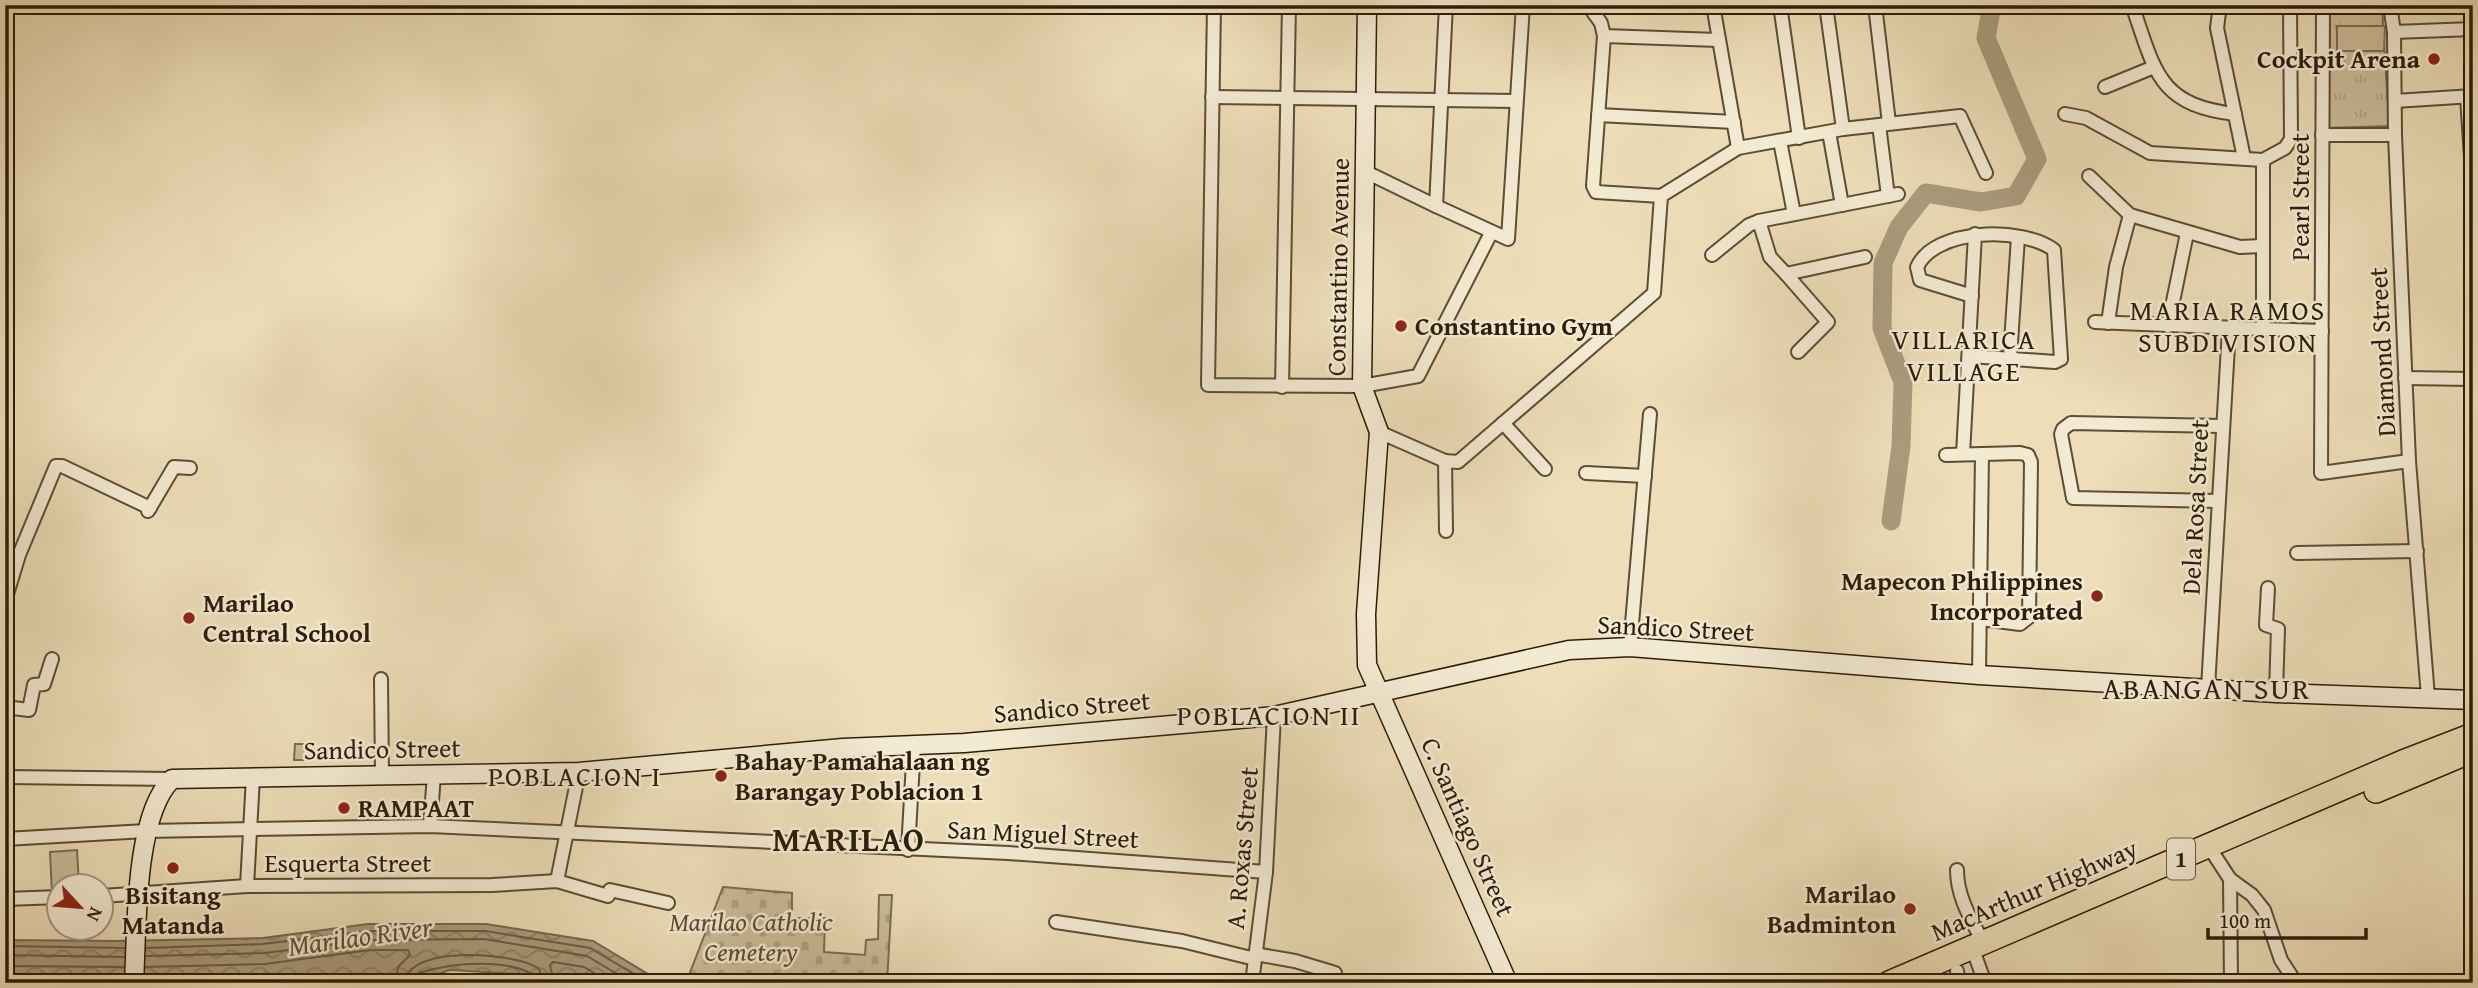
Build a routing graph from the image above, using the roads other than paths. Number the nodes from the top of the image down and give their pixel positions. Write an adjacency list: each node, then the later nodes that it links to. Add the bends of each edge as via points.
1 (1214, 5): 24 (street)
2 (1289, 5): 27 (street)
3 (1367, 5): 28 (main road, Constantino Avenue)
4 (1446, 5): 26 (street)
5 (1523, 5): 29 (street)
6 (1588, 5): 20 (street)
7 (1713, 5): 21 (street)
8 (1780, 5): 40 (street)
9 (1826, 5): 36 (street)
10 (1875, 5): 35 (street)
11 (1901, 5): 12 (street)
12 (1912, 5)
13 (2132, 5): 22 (street)
14 (2220, 5): 32 (street, via 2217,27)
15 (2290, 5): 44 (street, via 2291,139 2285,148)
16 (2323, 5): 38 (street, Pearl Street)
17 (2390, 5): 19 (street, Diamond Street)
18 (2473, 29): 19 (street)
19 (2395, 32): 30 (street, Diamond Street)
20 (1604, 36): 21 (street); 33 (street)
21 (1718, 40): 34 (street)
22 (2154, 67): 23 (street); 32 (street, via 2163,86 2187,101 2210,111)
23 (2105, 88)
24 (1212, 97): 27 (street); 76 (street, via 1208,386)
25 (2470, 97): 30 (street); 48 (street)
26 (1443, 99): 28 (street); 29 (street); 51 (street)
27 (1288, 100): 28 (street); 76 (street)
28 (1364, 100): 45 (main road, Constantino Avenue)
29 (1516, 101): 55 (street, via 1508,239)
30 (2395, 101): 39 (street, Diamond Street)
31 (2066, 114): 43 (street, via 2086,118 2150,153)
32 (2235, 114): 43 (street)
33 (1598, 115): 34 (street); 49 (street, via 1594,190)
34 (1734, 122): 42 (street)
35 (1884, 124): 36 (street); 46 (street, via 1960,116); 50 (street, via 1893,195)
36 (1843, 129): 37 (street)
37 (1829, 132): 40 (street); 50 (street)
38 (2322, 135): 39 (street); 69 (street, Pearl Street)
39 (2395, 135): 73 (street, Diamond Street)
40 (1799, 138): 41 (street)
41 (1780, 141): 42 (street); 52 (street)
42 (1738, 148): 49 (street)
43 (2245, 158): 44 (street)
44 (2263, 160): 59 (street)
45 (1366, 172): 51 (street); 75 (main road, Constantino Avenue)
46 (1986, 173)
47 (2089, 176): 53 (street)
48 (2473, 187)
49 (1661, 196): 78 (street, via 1654,293)
50 (1842, 205): 52 (street)
51 (1436, 206): 55 (street)
52 (1794, 214): 54 (street)
53 (2130, 215): 56 (street); 65 (street)
54 (1759, 221): 60 (street); 62 (street, via 1770,257)
55 (1491, 233): 75 (street, via 1420,375)
56 (2186, 233): 59 (street, via 2240,247); 66 (street)
57 (1975, 234): 58 (street); 63 (street); 63 (street, via 1935,247 1917,267 1920,279)
58 (2018, 237): 72 (street); 72 (street, via 2053,250 2062,355 2056,362)
59 (2262, 246): 68 (street)
60 (1712, 255)
61 (1865, 257): 62 (street)
62 (1786, 274): 70 (street, via 1828,322)
63 (1972, 296): 71 (street)
64 (2095, 322): 65 (street)
65 (2108, 323): 66 (street)
66 (2168, 326): 67 (street)
67 (2229, 329): 68 (street); 79 (street, Dela Rosa Street)
68 (2263, 329): 69 (street)
69 (2322, 331): 85 (street, Pearl Street, via 2321,473)
70 (1798, 352)
71 (1970, 356): 72 (street); 81 (street)
72 (2010, 358)
73 (2405, 378): 74 (street); 85 (street, Diamond Street)
74 (2473, 379)
75 (1362, 386): 76 (street); 80 (main road, Constantino Avenue)
76 (1282, 387)
77 (1650, 414): 89 (street)
78 (1503, 423): 84 (street, via 1458,462); 87 (street)
79 (2222, 426): 90 (street, Dela Rosa Street); 90 (street, via 2071,423 2061,434 2073,498)
80 (1379, 432): 84 (street); 102 (main road, Constantino Avenue, via 1366,614 1367,665)
81 (1963, 454): 82 (street); 83 (street)
82 (1982, 454): 96 (street); 96 (street, via 2020,453 2028,455 2031,462 2029,618 2020,624)
83 (1946, 455)
84 (1445, 461): 91 (street)
85 (2409, 461): 92 (street, Diamond Street)
86 (190, 468): 95 (street, via 174,467 149,509 56,466)
87 (1545, 469)
88 (1586, 473): 89 (street)
89 (1645, 476): 97 (street)
90 (2218, 501): 101 (street, Dela Rosa Street)
91 (1446, 531)
92 (2417, 551): 93 (street); 104 (street, Diamond Street)
93 (2297, 554)
94 (2268, 588): 103 (street, via 2266,622 2278,629)
95 (5, 601)
96 (1981, 619): 99 (street)
97 (1630, 647): 99 (main road, Sandico Street); 102 (main road, Sandico Street, via 1569,650)
98 (52, 659): 106 (street, via 44,684 34,683 29,710)
99 (1979, 675): 101 (main road, Sandico Street)
100 (381, 679): 112 (street)
101 (2208, 688): 103 (main road, Sandico Street)
102 (1379, 692): 107 (main road, Sandico Street); 140 (main road, C. Santiago Street)
103 (2276, 693): 104 (main road, Sandico Street)
104 (2428, 697): 105 (main road, Sandico Street)
105 (2473, 700)
106 (5, 708)
107 (1274, 716): 109 (main road, Sandico Street); 125 (street, A. Roxas Street)
108 (2473, 735): 123 (highway, MacArthur Highway / 1, via 2403,762)
109 (914, 745): 111 (main road, Sandico Street); 122 (street)
110 (2473, 751): 123 (highway, MacArthur Highway / 1)
111 (579, 772): 113 (main road, Sandico Street); 120 (street)
112 (382, 775): 113 (main road, Sandico Street); 115 (main road, Sandico Street)
113 (434, 775): 117 (street)
114 (5, 777): 116 (street)
115 (253, 777): 116 (main road, Sandico Street); 118 (street)
116 (172, 779): 119 (main road, via 155,804)
117 (430, 826): 118 (street, San Miguel Street); 120 (street, San Miguel Street)
118 (249, 830): 119 (street, San Miguel Street); 128 (street)
119 (146, 831): 121 (street, San Miguel Street); 129 (main road)
120 (568, 832): 122 (street, San Miguel Street); 127 (street)
121 (5, 839)
122 (908, 850): 125 (street, San Miguel Street)
123 (2212, 853): 126 (street); 136 (highway, MacArthur Highway / 1)
124 (1957, 870): 136 (street)
125 (1266, 872): 135 (street, A. Roxas Street)
126 (2230, 879): 143 (street); 144 (street, via 2264,910 2281,960)
127 (556, 881): 128 (street, Esquerta Street); 133 (street, Esquerta Street, via 608,896 610,890)
128 (247, 886): 129 (street, Esquerta Street)
129 (140, 894): 130 (street, Esquerta Street); 138 (main road)
130 (116, 895)
131 (46, 898): 132 (street)
132 (5, 899)
133 (668, 903)
134 (1056, 922): 135 (street)
135 (1255, 956): 137 (street); 139 (street, A. Roxas Street)
136 (1972, 965): 141 (highway, MacArthur Highway / 1); 142 (highway, MacArthur Highway / 1)
137 (1335, 973)
138 (134, 983)
139 (1252, 983)
140 (1508, 983)
141 (1889, 983)
142 (1929, 983)
143 (2231, 983)
144 (2296, 983)

